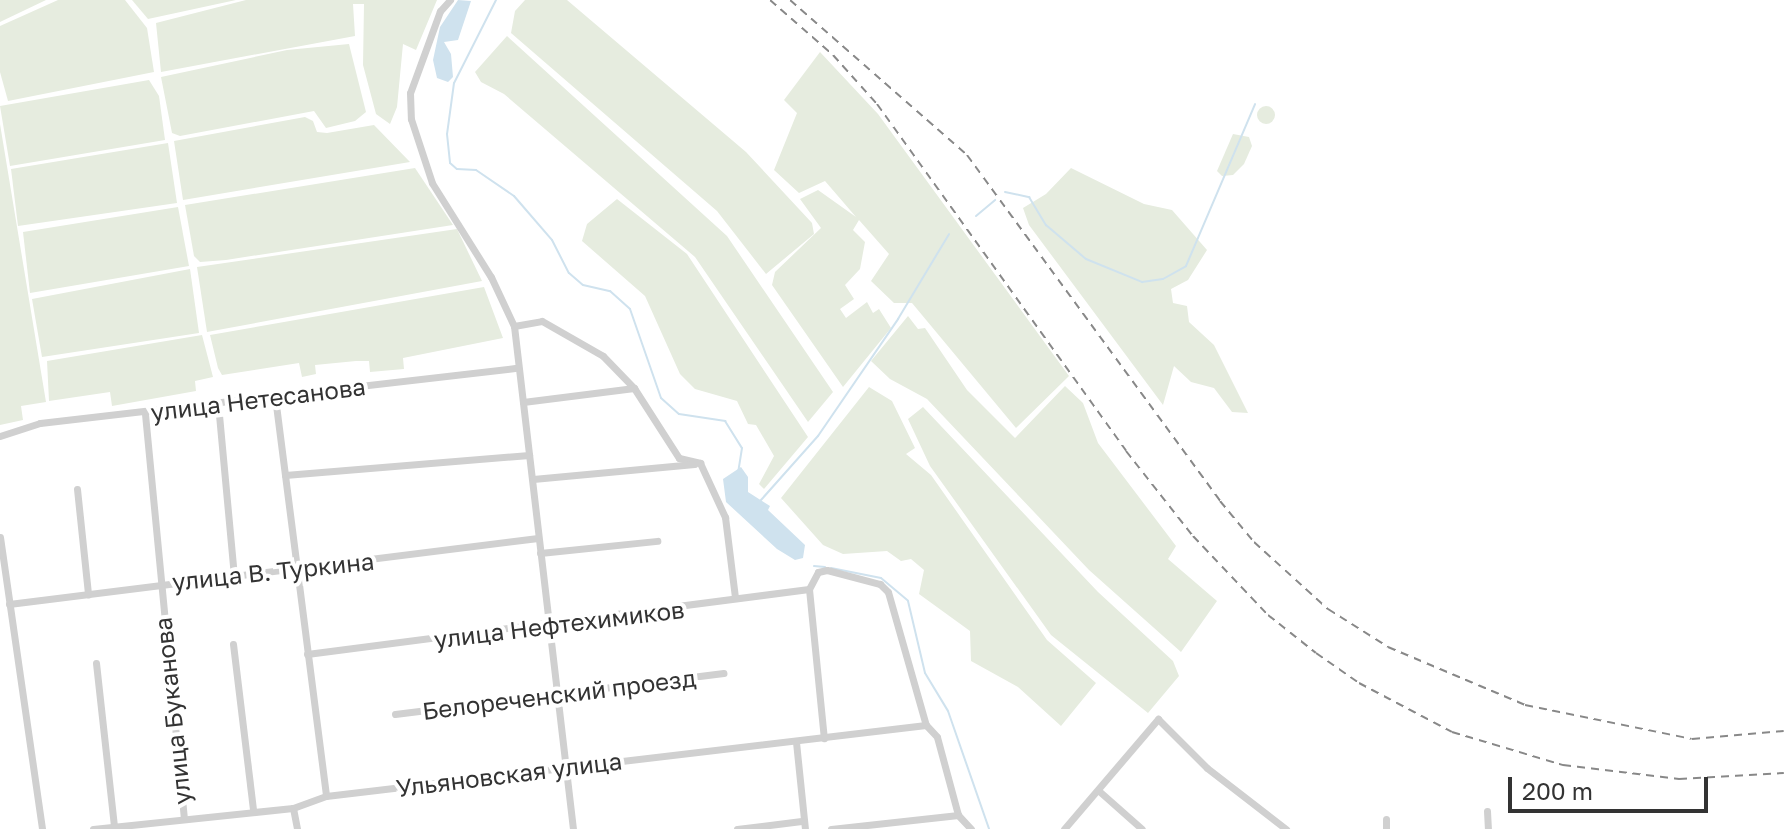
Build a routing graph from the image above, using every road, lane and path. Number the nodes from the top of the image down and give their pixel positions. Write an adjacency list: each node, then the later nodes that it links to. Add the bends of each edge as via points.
1 (450, 0): 2 (street, via 440,11 410,93 411,119 432,183 491,277)
2 (514, 326): 3 (street); 4 (street, via 542,321 603,356)
3 (517, 368): 5 (street, улица Нетесанова); 6 (street)
4 (634, 388): 6 (street); 11 (street, via 679,458)
5 (275, 397): 7 (street, улица Нетесанова); 12 (street)
6 (523, 402): 10 (street)
7 (218, 404): 8 (street, улица Нетесанова); 20 (street)
8 (145, 414): 9 (street, улица Нетесанова, via 40,423); 21 (street, улица Буканова)
9 (0, 436)
10 (529, 455): 12 (street); 13 (street)
11 (700, 463): 13 (street); 24 (street, via 725,517)
12 (285, 475): 19 (street)
13 (533, 479): 16 (street)
14 (77, 489): 23 (street)
15 (0, 537): 25 (street)
16 (538, 538): 18 (street); 19 (street, улица В. Туркина)
17 (657, 541): 18 (street)
18 (540, 553): 26 (street)
19 (297, 570): 20 (street, улица В. Туркина); 28 (street)
20 (234, 575): 21 (street, улица В. Туркина)
21 (158, 584): 23 (street, улица В. Туркина); 43 (street, улица Буканова)
22 (809, 589): 24 (street, улица Нефтехимиков); 33 (street, via 818,572 827,570 886,588); 34 (street)
23 (88, 594): 25 (street, улица В. Туркина)
24 (735, 597): 26 (street, улица Нефтехимиков, via 715,605)
25 (9, 604): 47 (street)
26 (547, 625): 28 (street, улица Нефтехимиков); 31 (street)
27 (233, 644): 40 (street)
28 (307, 654): 38 (street)
29 (96, 663): 45 (street)
30 (723, 673): 31 (street, Белореченский проезд)
31 (557, 694): 32 (street, Белореченский проезд); 36 (street)
32 (395, 714)
33 (926, 725): 34 (street, Ульяновская улица); 42 (street, via 937,737)
34 (824, 738): 35 (street, Ульяновская улица)
35 (796, 742): 36 (street, Ульяновская улица); 46 (street)
36 (565, 766): 38 (street, Ульяновская улица); 50 (street)
37 (1099, 791): 54 (street); 55 (street); 56 (street, via 1106,775 1158,719 1207,768)
38 (326, 796): 39 (street, Ульяновская улица)
39 (293, 808): 40 (street, Ульяновская улица); 49 (street)
40 (253, 809): 43 (street, Ульяновская улица)
41 (1487, 811): 58 (street)
42 (958, 815): 52 (street); 53 (street)
43 (184, 817): 45 (street, Ульяновская улица)
44 (1386, 819): 57 (street)
45 (114, 825): 48 (street, Ульяновская улица)
46 (804, 825): 51 (street)
47 (42, 829)
48 (93, 829)
49 (297, 829)
50 (573, 829)
51 (737, 829)
52 (831, 829)
53 (971, 829)
54 (1064, 829)
55 (1142, 829)
56 (1286, 829)
57 (1386, 829)
58 (1488, 829)

